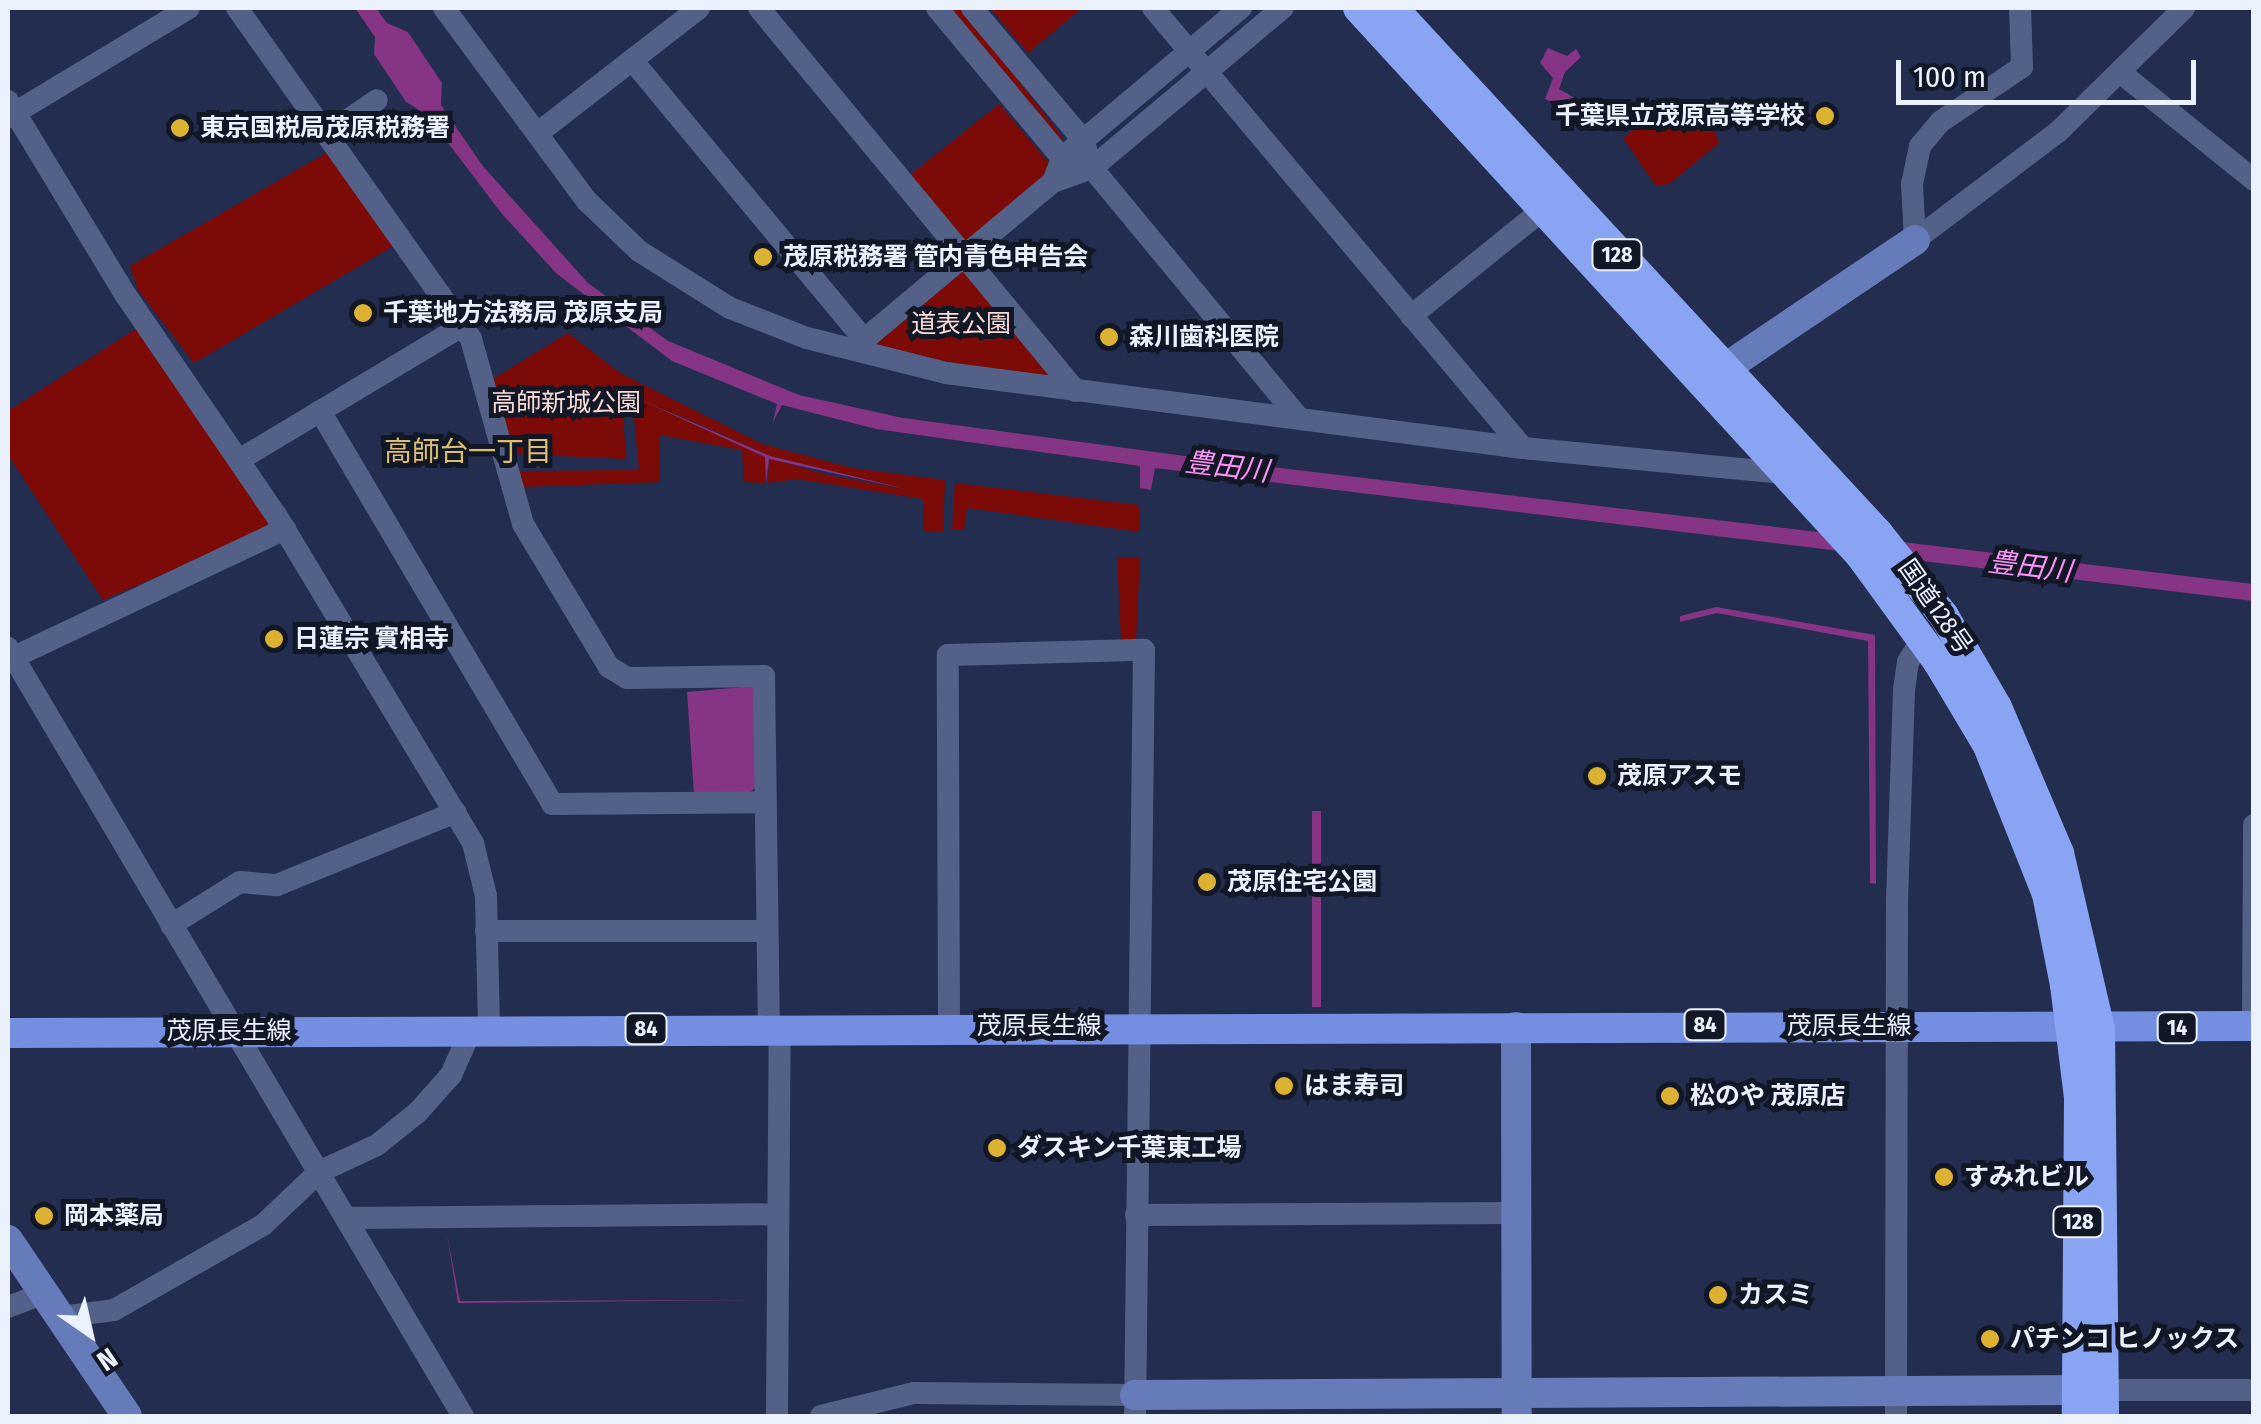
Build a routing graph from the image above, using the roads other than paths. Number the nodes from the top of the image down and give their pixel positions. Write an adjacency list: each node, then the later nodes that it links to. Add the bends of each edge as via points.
1 (189, 8): 20 (street)
2 (237, 8): 22 (street)
3 (699, 8): 16 (street)
4 (759, 8): 30 (street)
5 (936, 8): 24 (street)
6 (972, 8): 23 (street)
7 (1153, 8): 15 (street)
8 (1240, 8): 15 (street)
9 (1283, 8): 17 (street)
10 (1358, 8): 28 (highway, 国道128号 / 128)
11 (1393, 8): 34 (highway, 国道128号 / 128)
12 (2020, 8): 29 (street, via 2022,67 1940,122 1920,146 1912,184)
13 (2184, 8): 18 (street)
14 (458, 12): 21 (street)
15 (1188, 50): 17 (street); 23 (street)
16 (632, 60): 21 (street); 33 (street)
17 (1207, 72): 25 (street); 31 (street)
18 (2121, 72): 26 (street); 29 (street, via 2007,175)
19 (377, 100): 22 (street)
20 (10, 110): 39 (street)
21 (538, 133): 33 (street, via 587,200 639,251 730,308)
22 (327, 134): 32 (street)
23 (1083, 140): 24 (street); 25 (street)
24 (1062, 158): 25 (street); 27 (street)
25 (1092, 168): 27 (street); 37 (street)
26 (2254, 180)
27 (1053, 182): 30 (street)
28 (1541, 211): 31 (street); 34 (highway, 国道128号 / 128)
29 (1914, 240): 34 (street)
30 (967, 255): 33 (street); 35 (street)
31 (1412, 316): 38 (street)
32 (462, 326): 36 (street); 44 (street, via 524,524 616,675 764,676)
33 (859, 344): 35 (street, via 946,373)
34 (1713, 376): 40 (highway, 国道128号 / 128)
35 (1076, 390): 37 (street)
36 (320, 410): 39 (street); 44 (street, via 552,804)
37 (1297, 416): 38 (street)
38 (1523, 448): 40 (street)
39 (239, 460): 41 (street)
40 (1804, 478): 42 (highway, 国道128号 / 128); 56 (highway, 国道128号 / 128, via 1846,498 1939,609 1989,691 2038,794 2074,902)
41 (285, 529): 43 (street); 45 (street)
42 (1922, 639): 50 (street, via 1908,662 1904,690); 56 (highway, 国道128号 / 128, via 1964,702 2023,827)
43 (11, 652): 47 (street)
44 (764, 802): 49 (street)
45 (456, 812): 47 (street, via 277,885 240,882); 48 (street, via 482,868)
46 (2254, 825): 53 (street)
47 (171, 925): 57 (street)
48 (486, 930): 49 (street); 58 (street)
49 (767, 931): 55 (street)
50 (1896, 1025): 54 (main road, 茂原長生線 / 84); 56 (main road, 茂原長生線 / 84); 70 (street)
51 (949, 1026): 52 (main road, 茂原長生線 / 84); 52 (street, via 948,656 1144,650); 55 (main road, 茂原長生線 / 84)
52 (1139, 1026): 54 (main road, 茂原長生線 / 84); 63 (street)
53 (2253, 1026): 56 (main road, 14)
54 (1516, 1027): 62 (street)
55 (774, 1028): 58 (main road, 茂原長生線 / 84); 61 (street)
56 (2085, 1029): 71 (highway, 国道128号 / 128)
57 (233, 1030): 58 (main road, 茂原長生線 / 84); 59 (main road, 茂原長生線 / 84); 60 (street)
58 (480, 1030): 60 (street, via 418,1112 378,1145)
59 (8, 1033)
60 (319, 1172): 64 (street); 66 (street, via 263,1225 114,1310)
61 (778, 1214): 64 (street); 77 (street)
62 (1516, 1214): 63 (street); 73 (street)
63 (1136, 1215): 74 (street)
64 (347, 1218): 76 (street)
65 (8, 1240): 66 (street)
66 (53, 1305): 67 (street); 75 (street)
67 (8, 1307)
68 (2254, 1390): 71 (street)
69 (1781, 1404): 70 (street); 73 (street)
70 (1896, 1404): 71 (street)
71 (2090, 1404)
72 (1251, 1405): 73 (street); 74 (street)
73 (1517, 1405)
74 (1135, 1406): 78 (street, via 914,1393)
75 (127, 1416)
76 (463, 1416)
77 (777, 1416)
78 (821, 1416)

